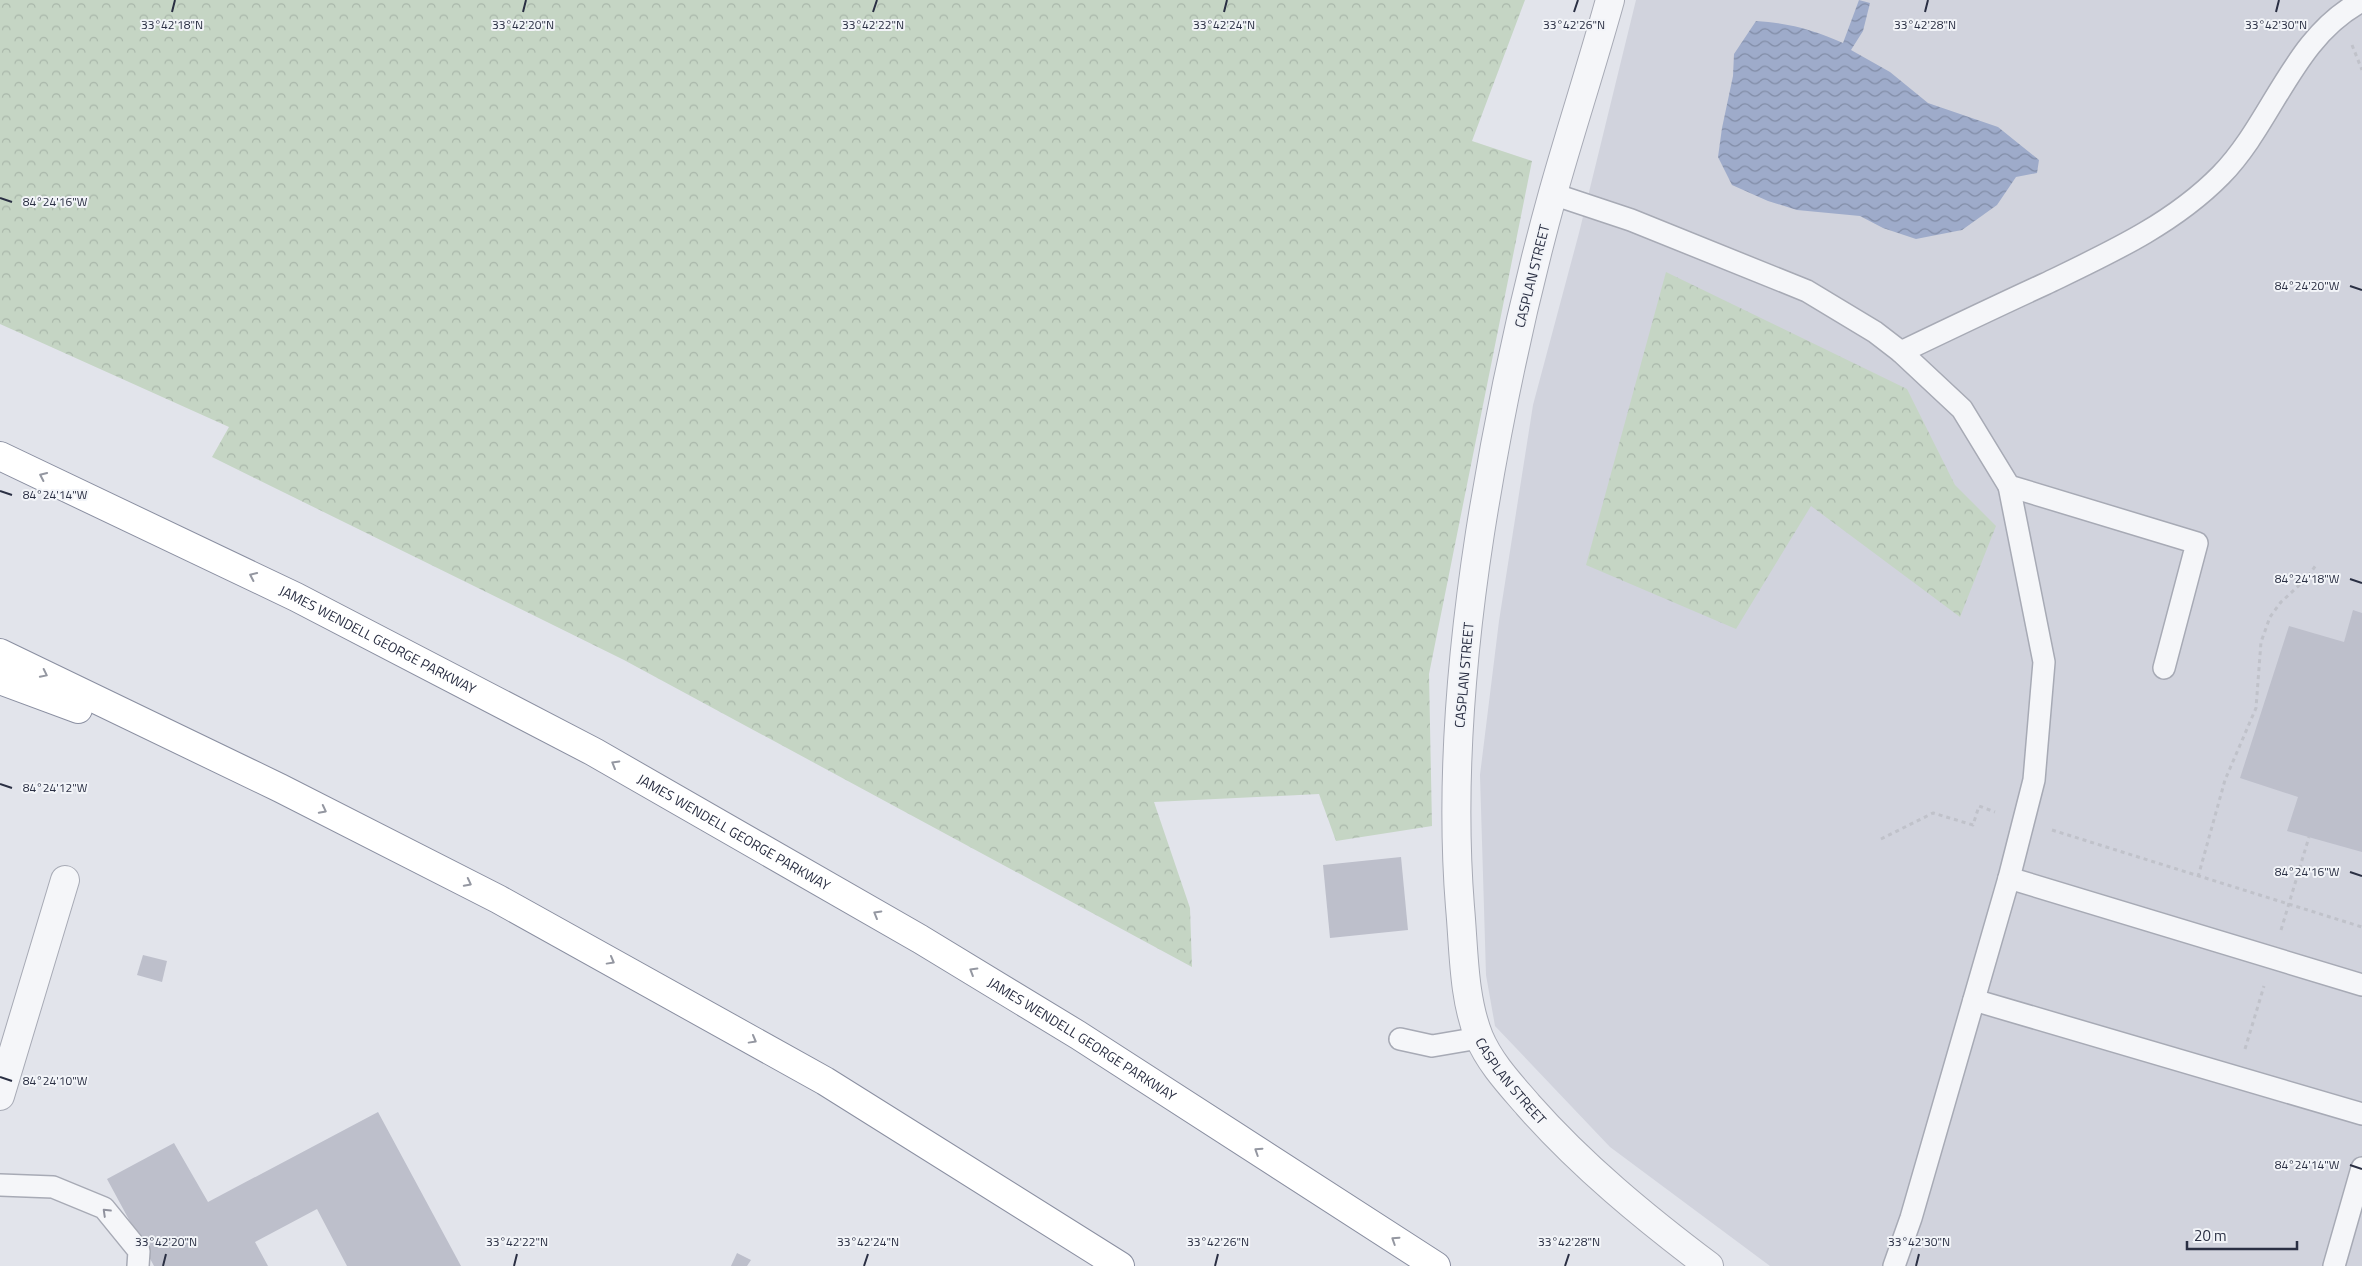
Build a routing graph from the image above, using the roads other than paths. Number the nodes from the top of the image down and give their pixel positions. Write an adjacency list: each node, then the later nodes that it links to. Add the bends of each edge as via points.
1 (1610, 0): 3 (street, CASPLAN STREET)
2 (2362, 1): 4 (lane, via 2340,13 2321,33 2302,56 2254,133 2222,174 2184,208 2117,250)
3 (1553, 194): 4 (lane, via 1631,220 1807,291); 15 (street, CASPLAN STREET, via 1518,334 1490,473 1471,591 1460,704 1457,873 1468,996)
4 (1902, 352): 6 (lane, via 1962,409)
5 (0, 456): 23 (highway, JAMES WENDELL GEORGE PARKWAY, one-way to 5, via 1078,1035 920,938 594,752 296,597)
6 (2009, 486): 8 (lane, via 2197,543); 11 (lane, via 2044,662 2034,780)
7 (0, 653): 10 (highway, one-way to 10)
8 (2164, 668)
9 (0, 680): 10 (highway)
10 (280, 788): 22 (highway, one-way to 22, via 498,899 816,1076)
11 (2010, 878): 13 (lane); 14 (lane)
12 (65, 880): 17 (street)
13 (2362, 985)
14 (1974, 1000): 18 (lane); 25 (lane)
15 (1480, 1038): 16 (lane, via 1432,1046); 24 (street, CASPLAN STREET, via 1491,1060 1509,1083 1592,1172)
16 (1400, 1039)
17 (0, 1096)
18 (2362, 1114)
19 (2362, 1168): 26 (lane)
20 (0, 1185): 21 (lane, one-way to 20, via 139,1251 104,1208 53,1187)
21 (138, 1266)
22 (1120, 1266)
23 (1436, 1266)
24 (1709, 1266)
25 (1894, 1266)
26 (2334, 1266)

